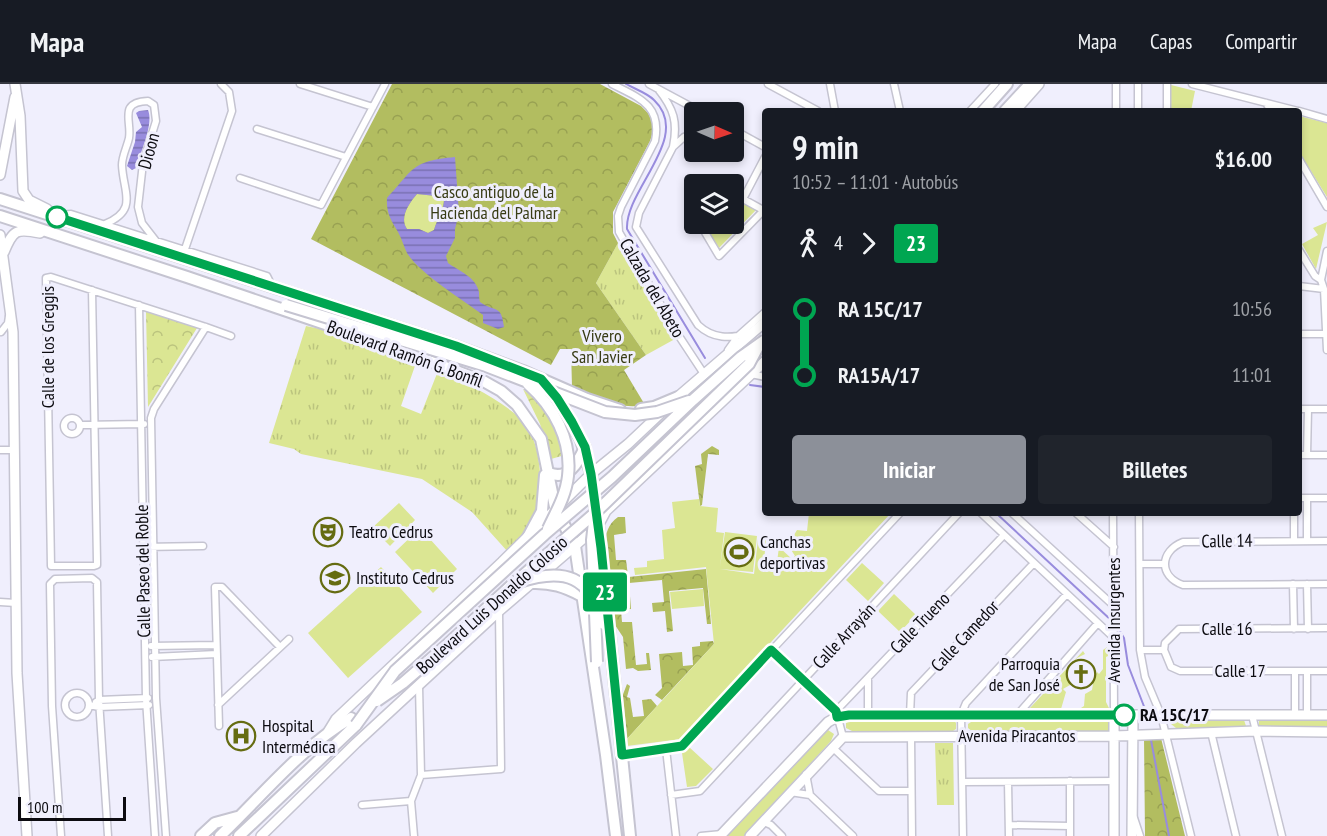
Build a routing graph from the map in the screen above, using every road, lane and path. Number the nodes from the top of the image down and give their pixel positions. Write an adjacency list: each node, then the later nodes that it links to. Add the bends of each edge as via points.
1 (15, 84): 19 (street)
2 (221, 84): 68 (street, via 229,92 232,111)
3 (300, 84): 22 (street)
4 (385, 84): 22 (street)
5 (612, 84): 93 (street, Calzada del Abeto, via 650,106 657,131 656,141 621,207 619,232)
6 (649, 84): 18 (street, Calzada del Abeto)
7 (830, 84): 24 (street)
8 (894, 84): 25 (street)
9 (995, 84): 26 (street)
10 (1007, 84): 27 (main road)
11 (1030, 84): 28 (main road)
12 (1039, 84): 29 (street)
13 (1116, 84): 30 (street)
14 (1138, 84): 31 (street)
15 (1167, 84): 32 (street)
16 (1192, 84): 21 (street)
17 (771, 85): 23 (street)
18 (658, 89): 20 (street, Calzada del Abeto); 41 (street, Calzada del Abeto, via 670,103 675,121)
19 (15, 95): 45 (street); 57 (street, via 20,116 23,191 29,200)
20 (684, 103)
21 (1266, 103): 33 (street); 34 (street)
22 (373, 107): 42 (street)
23 (813, 108)
24 (835, 108)
25 (899, 108)
26 (973, 108)
27 (986, 108)
28 (1008, 108)
29 (1018, 108)
30 (1116, 108)
31 (1138, 108)
32 (1167, 108)
33 (1269, 108)
34 (1286, 108)
35 (1302, 112): 36 (street)
36 (1327, 118)
37 (257, 129): 42 (street)
38 (744, 135): 40 (street)
39 (684, 137): 41 (street)
40 (762, 145)
41 (673, 147): 88 (street, Calzada del Abeto, via 639,213 636,227 698,325 717,336)
42 (346, 157): 46 (street, via 321,204)
43 (762, 163): 49 (street)
44 (1302, 164): 54 (street)
45 (0, 175)
46 (240, 178)
47 (141, 179): 48 (street); 48 (street, Dioon, via 156,121 154,105 148,101 134,104 128,110 130,133 122,164); 53 (street, Dioon)
48 (130, 180): 52 (street, Dioon)
49 (744, 198)
50 (0, 200): 57 (main road, Boulevard Ramón G. Bonfil)
51 (744, 200): 55 (street)
52 (127, 205): 53 (street); 59 (street, via 121,216)
53 (138, 207): 64 (street, via 142,223)
54 (1327, 207)
55 (762, 209)
56 (762, 212): 60 (street)
57 (52, 215): 59 (street, Boulevard Ramón G. Bonfil, via 71,214); 68 (main road, Boulevard Ramón G. Bonfil)
58 (0, 216): 65 (main road, Boulevard Ramón G. Bonfil)
59 (105, 224): 64 (street, Boulevard Ramón G. Bonfil)
60 (744, 230)
61 (706, 234): 62 (street, via 719,256)
62 (741, 234)
63 (0, 235): 67 (street)
64 (156, 241): 68 (street, Boulevard Ramón G. Bonfil)
65 (86, 244): 67 (street, via 23,230 13,234); 70 (main road, Boulevard Ramón G. Bonfil)
66 (1327, 251): 72 (street)
67 (4, 252): 79 (street)
68 (183, 255): 71 (main road, Boulevard Ramón G. Bonfil); 74 (street, Boulevard Ramón G. Bonfil, via 267,276)
69 (1302, 255): 72 (street)
70 (187, 276): 71 (main road, via 243,291 250,286); 77 (main road, Boulevard Ramón G. Bonfil)
71 (247, 279): 74 (main road, Boulevard Ramón G. Bonfil)
72 (1322, 280): 75 (street)
73 (1302, 286): 75 (street)
74 (272, 288): 77 (main road, via 260,293); 87 (main road, Boulevard Ramón G. Bonfil)
75 (1324, 289): 85 (street)
76 (92, 290): 78 (street, Calle de los Greggis); 105 (street); 107 (street, Calle de los Greggis, via 46,278)
77 (264, 303): 98 (main road, bridge, via 286,305 465,359 605,412 635,415); 108 (main road, Boulevard Ramón G. Bonfil, via 484,382 517,405)
78 (139, 306): 81 (street, Calle de los Greggis); 102 (street, Calle Paseo del Roble)
79 (10, 312): 82 (street, via 8,323); 83 (street)
80 (762, 315): 88 (street)
81 (206, 327): 86 (street, Calle de los Greggis); 103 (street, via 154,409)
82 (0, 332): 83 (street)
83 (13, 332): 112 (street)
84 (1302, 334): 85 (street)
85 (1326, 334): 90 (street)
86 (231, 336)
87 (423, 336): 96 (main road, Boulevard Ramón G. Bonfil); 133 (main road, bridge, via 514,374 548,404 564,436 568,476)
88 (738, 336): 89 (street, Calzada del Abeto); 91 (street)
89 (761, 336): 91 (street); 98 (main road, Boulevard Luis Donaldo Colosio, bridge); 123 (main road, Boulevard Luis Donaldo Colosio, bridge, via 749,364)
90 (1327, 350)
91 (720, 361): 93 (street)
92 (762, 364): 94 (street)
93 (704, 374): 97 (street)
94 (751, 374): 95 (street); 116 (street)
95 (762, 376)
96 (541, 379): 97 (main road, Boulevard Ramón G. Bonfil, via 617,409 654,407); 110 (main road)
97 (678, 397): 109 (street)
98 (693, 400): 133 (main road, Boulevard Luis Donaldo Colosio, bridge)
99 (1302, 409): 100 (street)
100 (1308, 409): 101 (street); 114 (street)
101 (1327, 409)
102 (141, 424): 103 (street); 105 (street); 141 (street, Calle Paseo del Roble)
103 (151, 424): 142 (street, Calle Paseo del Roble)
104 (80, 425): 105 (street); 106 (street, via 72,418); 106 (street, via 73,435)
105 (94, 425): 107 (street, Calle de los Greggis, via 97,565 51,566)
106 (63, 427): 107 (street, Calle de los Greggis)
107 (48, 428)
108 (542, 439): 117 (main road, Boulevard Ramón G. Bonfil); 135 (main road, via 545,492 538,522)
109 (628, 444): 116 (street, via 628,466); 118 (street)
110 (585, 447): 117 (main road, via 572,469 565,474); 118 (main road)
111 (0, 450): 112 (street)
112 (14, 450): 158 (street)
113 (1302, 455): 114 (street)
114 (1307, 455): 115 (street)
115 (1327, 455)
116 (645, 472): 132 (street, via 606,511)
117 (549, 473): 122 (main road, Boulevard Ramón G. Bonfil)
118 (591, 474): 122 (street); 132 (main road)
119 (1302, 498): 121 (street)
120 (1327, 498): 121 (street)
121 (1307, 499): 137 (street)
122 (555, 507): 135 (street); 140 (main road, Boulevard Ramón G. Bonfil)
123 (595, 513): 151 (main road, Boulevard Luis Donaldo Colosio, bridge); 185 (main road, bridge, via 592,540)
124 (897, 516): 172 (street)
125 (956, 516): 183 (street, Calle Arrayán)
126 (984, 516): 134 (street)
127 (1015, 516): 159 (street)
128 (1079, 516): 144 (street)
129 (1113, 516): 144 (street, Avenida Insurgentes)
130 (1139, 516): 147 (street, Avenida Insurgentes)
131 (1294, 516): 136 (street)
132 (598, 526): 140 (street); 143 (main road)
133 (545, 534): 243 (main road, Boulevard Luis Donaldo Colosio, bridge, via 395,671 356,725)
134 (1004, 535): 146 (street); 182 (street, Calle Trueno)
135 (528, 537): 149 (street, via 547,549); 206 (street, via 336,719)
136 (1294, 540): 137 (street, Calle 14); 148 (street, Calle 14, via 1183,542 1174,545)
137 (1306, 541): 138 (street, Calle 14)
138 (1327, 541)
139 (203, 546): 142 (street)
140 (575, 546): 145 (main road, Boulevard Ramón G. Bonfil); 149 (street)
141 (143, 547): 142 (street); 168 (street, Calle Paseo del Roble)
142 (154, 547): 169 (street, Calle Paseo del Roble)
143 (601, 548): 145 (main road, via 590,545); 217 (main road)
144 (1114, 548): 159 (street, Avenida Insurgentes)
145 (577, 561): 156 (main road, Boulevard Ramón G. Bonfil)
146 (1034, 563): 155 (street); 195 (street, Calle Camedor, via 911,693)
147 (1140, 564): 148 (street); 173 (street, Avenida Insurgentes)
148 (1164, 564): 152 (street, via 1173,581 1183,585)
149 (551, 565): 150 (street)
150 (531, 583): 156 (main road, via 559,585); 160 (street)
151 (513, 584): 206 (main road, Boulevard Luis Donaldo Colosio, bridge, via 403,683); 247 (main road, bridge, via 544,575 562,575 577,580 598,605 604,624 623,825)
152 (1293, 584): 153 (street); 162 (street)
153 (1307, 584): 154 (street); 163 (street)
154 (1327, 584)
155 (1067, 594): 161 (street); 196 (street, via 966,703)
156 (582, 596): 185 (main road, Boulevard Ramón G. Bonfil)
157 (0, 602): 158 (street)
158 (16, 603): 236 (street)
159 (1114, 609): 165 (street, Avenida Insurgentes)
160 (499, 611): 184 (street); 219 (street, via 501,769)
161 (1098, 623): 165 (street); 193 (street)
162 (1294, 628): 163 (street, Calle 16); 174 (street, Calle 16, via 1179,629 1165,643)
163 (1308, 628): 164 (street, Calle 16)
164 (1327, 628)
165 (1114, 635): 203 (street, Avenida Insurgentes)
166 (289, 639): 171 (street)
167 (216, 645): 170 (street); 171 (street, via 215,587 222,587); 175 (street)
168 (145, 646): 169 (street); 178 (street, Calle Paseo del Roble)
169 (154, 646): 170 (street); 177 (street, Calle Paseo del Roble)
170 (182, 646): 176 (street)
171 (280, 647): 189 (street)
172 (771, 650): 183 (street); 216 (street, via 682,746)
173 (1140, 650): 174 (street); 198 (street, Avenida Insurgentes, via 1145,677)
174 (1164, 650): 180 (street, Calle 17, via 1171,667 1180,671)
175 (217, 654): 176 (street); 189 (street)
176 (182, 655): 177 (street)
177 (155, 656): 178 (street); 186 (street, Calle Paseo del Roble)
178 (145, 657): 187 (street, Calle Paseo del Roble)
179 (1327, 671): 181 (street, Calle 17)
180 (1295, 672): 181 (street, Calle 17); 200 (street)
181 (1307, 672): 201 (street)
182 (868, 677): 192 (street, Calle Trueno); 194 (street)
183 (804, 679): 192 (street); 226 (street, Calle Arrayán, via 700,791)
184 (419, 686): 219 (street); 244 (street)
185 (598, 697): 246 (main road, Boulevard Ramón G. Bonfil)
186 (156, 701): 187 (street); 240 (street, Calle Paseo del Roble)
187 (146, 702): 188 (street); 239 (street, Calle Paseo del Roble)
188 (95, 704): 190 (street, via 96,579 83,578 52,580 50,584); 191 (street, via 76,694 67,699); 191 (street, via 78,717 70,715); 238 (street)
189 (218, 705): 204 (street)
190 (52, 706): 191 (street); 237 (street)
191 (65, 706)
192 (836, 714): 194 (street, Avenida Piracantos); 213 (street); 235 (street)
193 (1018, 714): 196 (street, Avenida Piracantos); 203 (street, Avenida Piracantos)
194 (868, 715): 195 (street, Avenida Piracantos)
195 (910, 715): 196 (street, Avenida Piracantos)
196 (961, 715): 214 (street)
197 (1132, 715): 198 (street, Avenida Piracantos); 203 (street, Avenida Piracantos); 210 (street)
198 (1161, 715): 199 (street, Avenida Piracantos); 209 (street, Avenida Insurgentes)
199 (1252, 715): 200 (street, Avenida Piracantos); 205 (street)
200 (1295, 715): 201 (street, Avenida Piracantos)
201 (1307, 715): 202 (street, Avenida Piracantos)
202 (1327, 715)
203 (1114, 716): 212 (street, Avenida Insurgentes)
204 (219, 726)
205 (1256, 731): 207 (street, Avenida Piracantos); 208 (street, Avenida Piracantos); 262 (street)
206 (328, 732): 231 (main road, Boulevard Luis Donaldo Colosio)
207 (1211, 732): 209 (street, Avenida Piracantos); 261 (street)
208 (1327, 732)
209 (1166, 734): 210 (street, Avenida Piracantos); 260 (street, Avenida Insurgentes)
210 (1133, 735): 212 (street, Avenida Piracantos); 230 (street)
211 (911, 736): 213 (street, Avenida Piracantos); 214 (street, Avenida Piracantos); 224 (street)
212 (1114, 736): 214 (street, Avenida Piracantos); 221 (street, Avenida Insurgentes)
213 (843, 737): 215 (street)
214 (962, 737): 222 (street)
215 (832, 747): 218 (street); 224 (street, via 879,790)
216 (666, 749): 217 (street); 226 (street)
217 (622, 755): 247 (main road)
218 (806, 774): 225 (street); 227 (street)
219 (421, 775): 228 (street)
220 (1070, 781): 221 (street); 223 (street); 234 (street)
221 (1114, 781): 257 (street, Avenida Insurgentes)
222 (962, 782): 223 (street); 254 (street)
223 (1008, 782): 233 (street)
224 (911, 790): 253 (street)
225 (790, 792): 227 (street); 232 (street)
226 (671, 795): 248 (street)
227 (810, 795): 252 (street)
228 (411, 801): 229 (street); 245 (street)
229 (362, 805)
230 (1132, 812): 258 (street); 259 (street)
231 (241, 816): 241 (main road, via 215,823); 242 (main road, Boulevard Luis Donaldo Colosio)
232 (764, 822): 250 (street); 251 (street)
233 (1009, 825): 234 (street); 255 (street)
234 (1070, 826): 256 (street)
235 (721, 835): 249 (street)
236 (27, 836)
237 (61, 836)
238 (108, 836)
239 (155, 836)
240 (166, 836)
241 (201, 836)
242 (220, 836)
243 (239, 836)
244 (261, 836)
245 (414, 836)
246 (616, 836)
247 (629, 836)
248 (676, 836)
249 (701, 836)
250 (750, 836)
251 (782, 836)
252 (853, 836)
253 (912, 836)
254 (963, 836)
255 (1009, 836)
256 (1070, 836)
257 (1114, 836)
258 (1132, 836)
259 (1140, 836)
260 (1191, 836)
261 (1236, 836)
262 (1282, 836)

